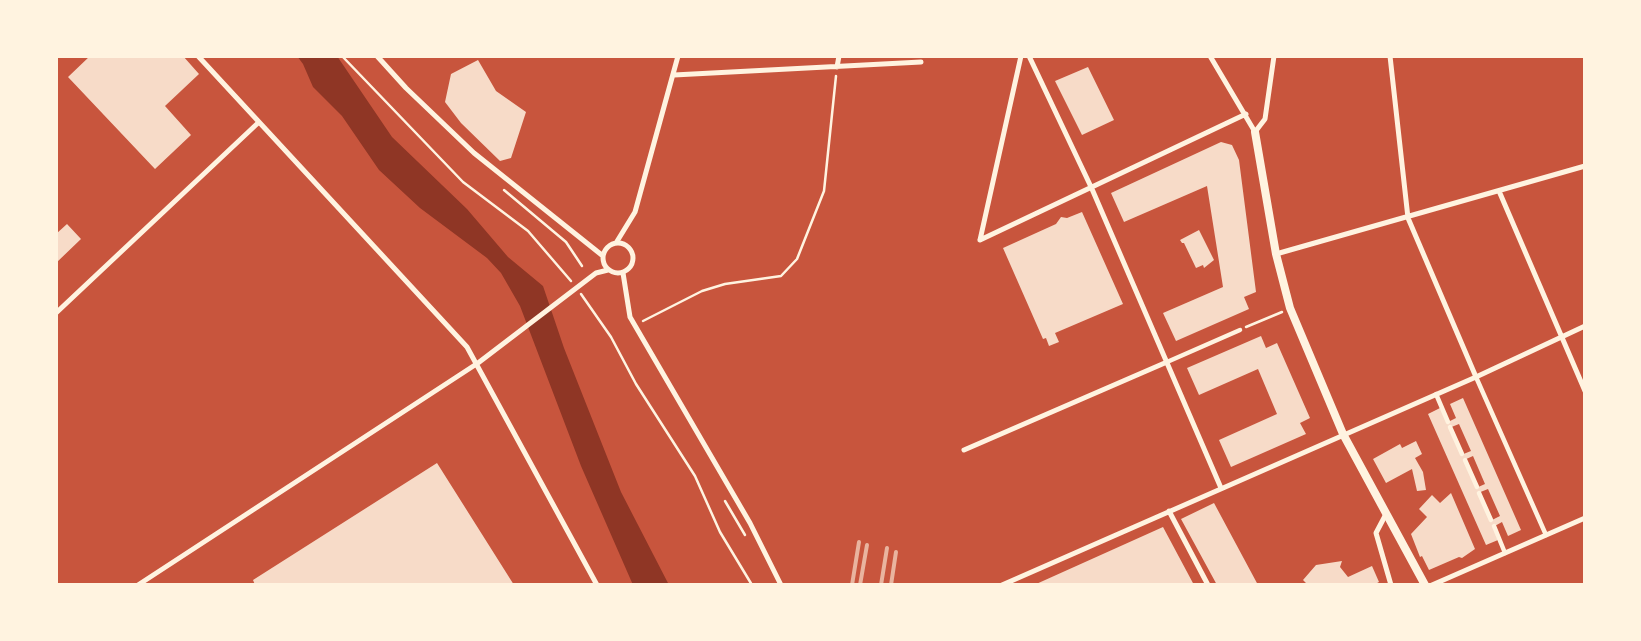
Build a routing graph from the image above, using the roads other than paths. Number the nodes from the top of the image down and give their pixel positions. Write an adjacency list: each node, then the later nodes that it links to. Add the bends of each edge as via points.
1 (198, 56): 14 (street)
2 (378, 56): 22 (street, via 406,88 474,153)
3 (678, 56): 12 (street)
4 (839, 56): 11 (street)
5 (1021, 56): 17 (street, via 980,240)
6 (1029, 56): 17 (street)
7 (1210, 56): 13 (street)
8 (1274, 56): 15 (street, via 1266,119)
9 (1390, 56): 19 (street)
10 (921, 62): 11 (street)
11 (837, 67): 12 (street)
12 (674, 75): 20 (street, via 635,212)
13 (1246, 114): 15 (street); 17 (street)
14 (259, 122): 25 (street); 30 (street, via 467,347)
15 (1255, 132): 21 (street)
16 (1585, 166): 18 (street)
17 (1092, 188): 29 (street)
18 (1498, 191): 19 (street); 28 (street)
19 (1408, 218): 21 (street); 31 (street)
20 (616, 243): 22 (street, via 606,248); 24 (street, via 628,246 633,255 632,266)
21 (1276, 254): 34 (street, via 1290,308)
22 (603, 256): 23 (street)
23 (608, 270): 24 (street); 30 (street, via 596,273)
24 (623, 273): 50 (street, via 630,317 750,523)
25 (56, 313)
26 (1585, 326): 28 (street)
27 (1240, 330): 29 (street)
28 (1561, 337): 31 (street); 32 (street)
29 (1166, 362): 35 (street); 39 (street)
30 (478, 363): 48 (street); 49 (street)
31 (1476, 377): 33 (street); 46 (street)
32 (1585, 391)
33 (1436, 394): 34 (street); 36 (street)
34 (1343, 434): 39 (street); 42 (street)
35 (964, 450)
36 (1462, 454)
37 (1465, 460): 38 (street)
38 (1477, 487)
39 (1221, 488): 41 (street)
40 (1479, 493): 44 (street)
41 (1169, 511): 51 (street); 52 (street)
42 (1386, 514): 53 (street, via 1376,533); 54 (street)
43 (1585, 518): 46 (street)
44 (1491, 520)
45 (1494, 526): 47 (street)
46 (1546, 535): 47 (street)
47 (1505, 553): 55 (street)
48 (138, 585)
49 (597, 585)
50 (781, 585)
51 (1002, 585)
52 (1208, 585)
53 (1391, 585)
54 (1424, 585)
55 (1432, 585)

